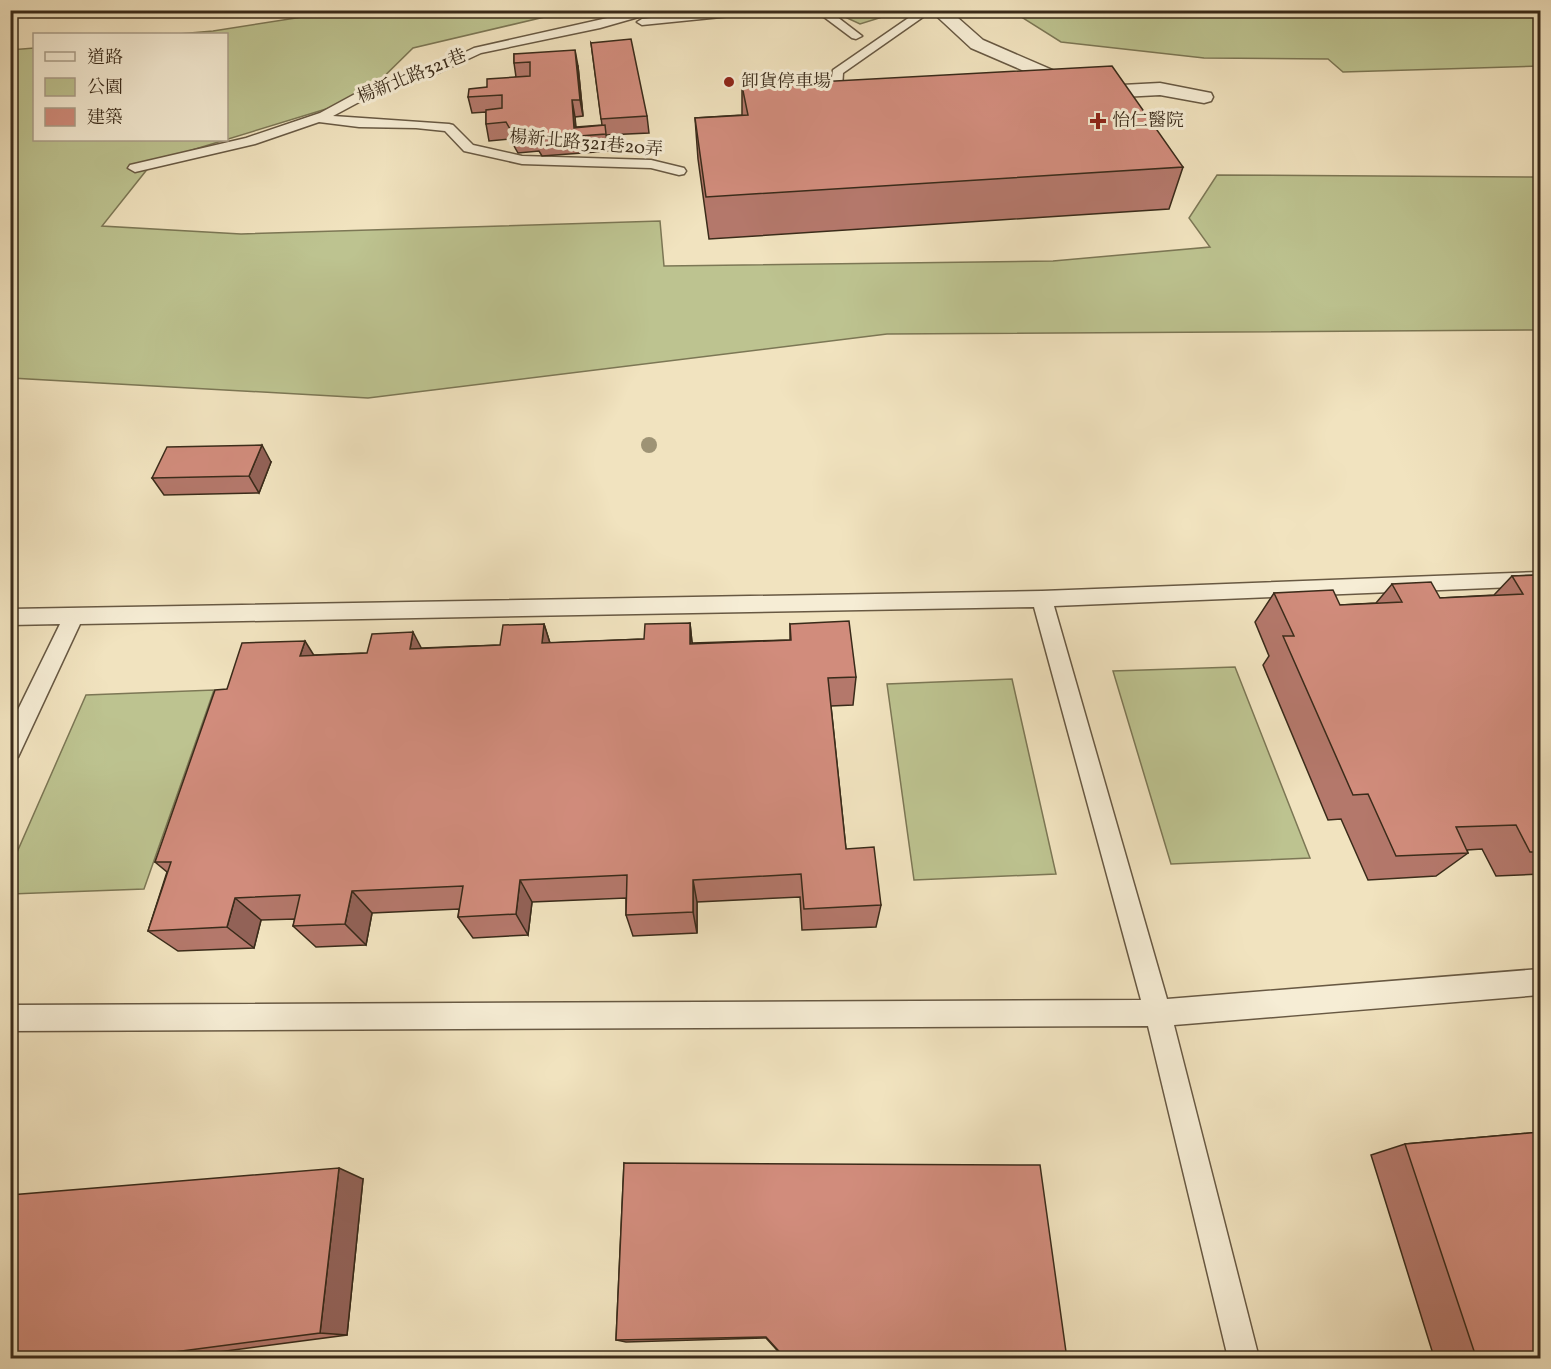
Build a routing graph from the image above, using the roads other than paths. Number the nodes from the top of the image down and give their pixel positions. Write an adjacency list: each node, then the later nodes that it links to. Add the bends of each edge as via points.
1 (658, 10): 6 (lane, 楊新北路321巷)
2 (761, 10): 6 (lane)
3 (808, 10): 7 (lane, via 828,15)
4 (928, 10): 9 (lane, via 837,72 839,103)
5 (938, 10): 8 (street, via 977,44 1075,86 1103,92 1160,89)
6 (600, 26): 10 (lane, 楊新北路321巷, via 478,50 432,72 370,91)
7 (856, 36)
8 (1204, 97)
9 (852, 111)
10 (319, 118): 11 (lane, 楊新北路321巷, via 250,141); 12 (lane, 楊新北路321巷20弄, via 449,128 469,148 522,160 651,164)
11 (135, 168)
12 (679, 171)
13 (1540, 579): 14 (lane)
14 (1042, 599): 15 (lane); 19 (lane)
15 (74, 616): 16 (lane); 17 (lane)
16 (10, 617)
17 (10, 750)
18 (1540, 982): 19 (lane)
19 (1158, 1013): 20 (lane); 21 (lane)
20 (10, 1018)
21 (1244, 1359)

